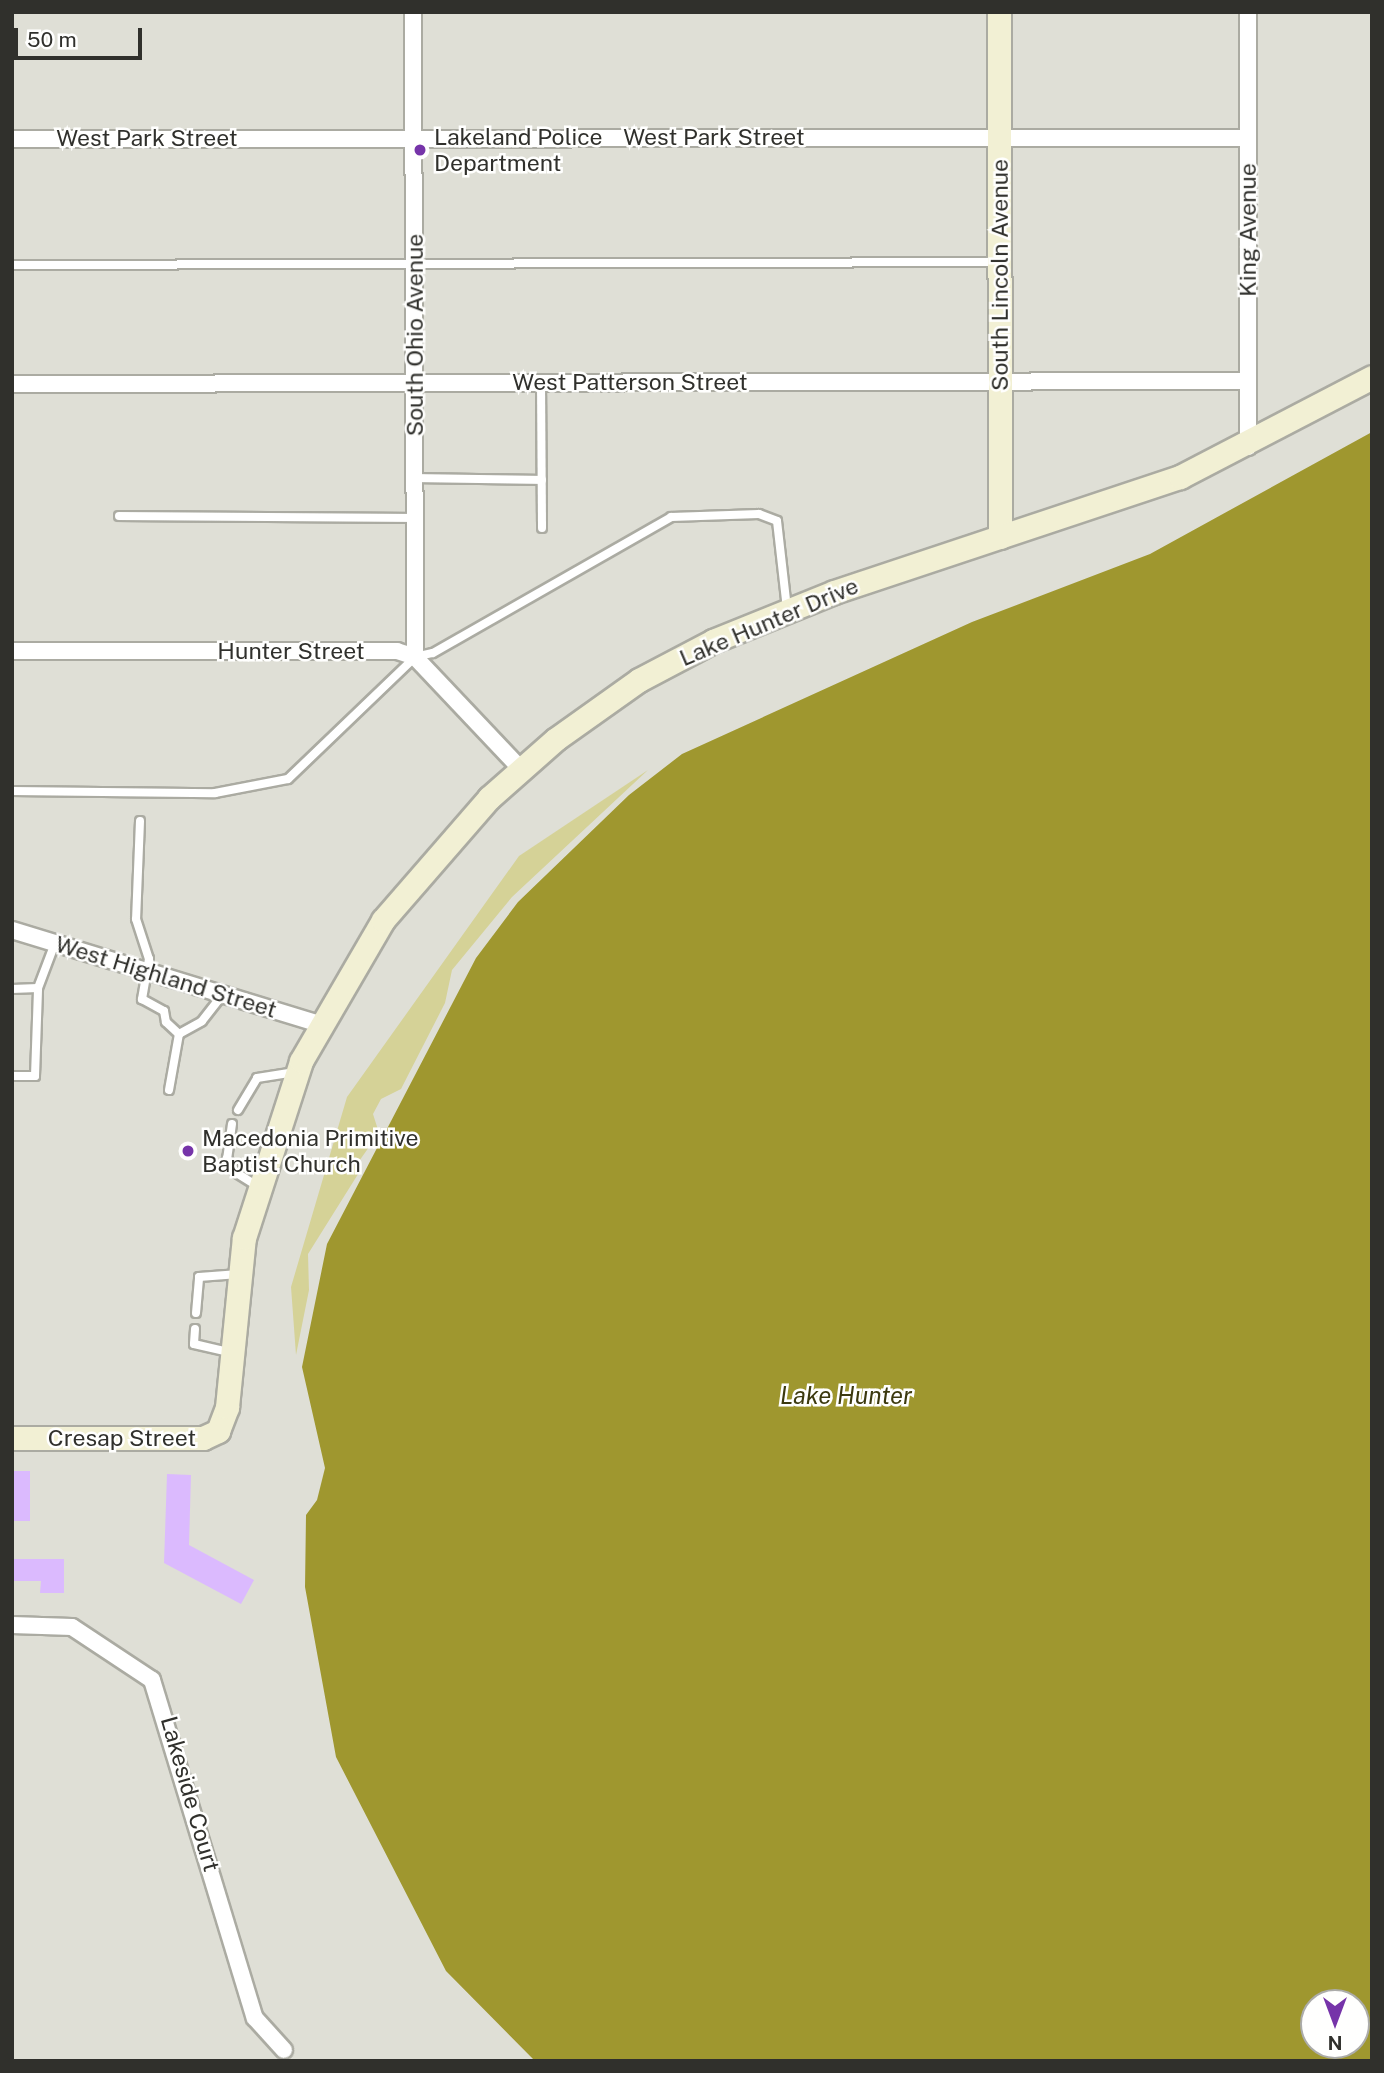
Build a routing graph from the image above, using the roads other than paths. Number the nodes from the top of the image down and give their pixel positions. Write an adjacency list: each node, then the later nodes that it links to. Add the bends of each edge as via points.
1 (413, 12): 4 (street, South Ohio Avenue)
2 (999, 12): 5 (street, South Lincoln Avenue)
3 (1248, 12): 6 (street, King Avenue)
4 (414, 136): 5 (street, West Park Street); 7 (street, West Park Street); 10 (street, South Ohio Avenue)
5 (1000, 138): 6 (street, West Park Street); 8 (street, South Lincoln Avenue)
6 (1247, 138): 12 (street, King Avenue)
7 (12, 139)
8 (1000, 262): 10 (lane); 15 (street, South Lincoln Avenue)
9 (12, 265): 10 (lane)
10 (414, 265): 13 (street, South Ohio Avenue)
11 (1372, 377): 17 (street, Lake Hunter Drive)
12 (1248, 381): 15 (street, West Patterson Street); 17 (street, King Avenue)
13 (414, 382): 14 (street, West Patterson Street); 16 (street, West Patterson Street); 18 (street, South Ohio Avenue)
14 (541, 382): 15 (street, West Patterson Street); 19 (lane)
15 (1000, 383): 23 (street, South Lincoln Avenue)
16 (12, 384)
17 (1248, 447): 23 (street, Lake Hunter Drive, via 1180,477)
18 (416, 478): 19 (lane); 21 (street, South Ohio Avenue)
19 (542, 480): 22 (lane)
20 (119, 516): 21 (lane)
21 (416, 518): 26 (street, South Ohio Avenue)
22 (542, 528)
23 (1000, 537): 24 (street, Lake Hunter Drive)
24 (788, 610): 26 (lane, via 777,521 759,514 684,515 657,523 433,653); 27 (street, Lake Hunter Drive, via 639,680)
25 (12, 651): 26 (street, Hunter Street, via 397,650)
26 (415, 657): 27 (street); 28 (lane, via 329,745 288,779 268,786 159,794)
27 (521, 769): 36 (street, Lake Hunter Drive, via 437,853 383,920)
28 (12, 791)
29 (140, 821): 32 (lane, via 136,919 147,947)
30 (12, 930): 31 (street, West Highland Street)
31 (55, 943): 32 (street, West Highland Street); 33 (lane)
32 (147, 970): 35 (street, West Highland Street); 37 (lane, via 142,999 164,1011 166,1022)
33 (38, 988): 34 (lane); 39 (lane, via 35,1076)
34 (12, 989)
35 (223, 993): 36 (street, West Highland Street); 37 (lane, via 202,1021)
36 (320, 1024): 38 (street, Lake Hunter Drive)
37 (179, 1034): 40 (lane)
38 (297, 1072): 41 (lane, via 257,1078); 43 (street, Lake Hunter Drive)
39 (12, 1076)
40 (169, 1090)
41 (238, 1110)
42 (232, 1124): 43 (lane, via 227,1158 235,1172)
43 (257, 1186): 44 (street, Lake Hunter Drive)
44 (239, 1274): 45 (lane, via 199,1277); 47 (street, Lake Hunter Drive)
45 (196, 1313)
46 (195, 1329): 47 (lane, via 194,1344)
47 (229, 1352): 48 (street, Lake Hunter Drive)
48 (223, 1422): 49 (street, Cresap Street, via 202,1438)
49 (12, 1438)
50 (12, 1625): 51 (street, Lakeside Court, via 72,1627 152,1680 256,2018)
51 (284, 2050)

